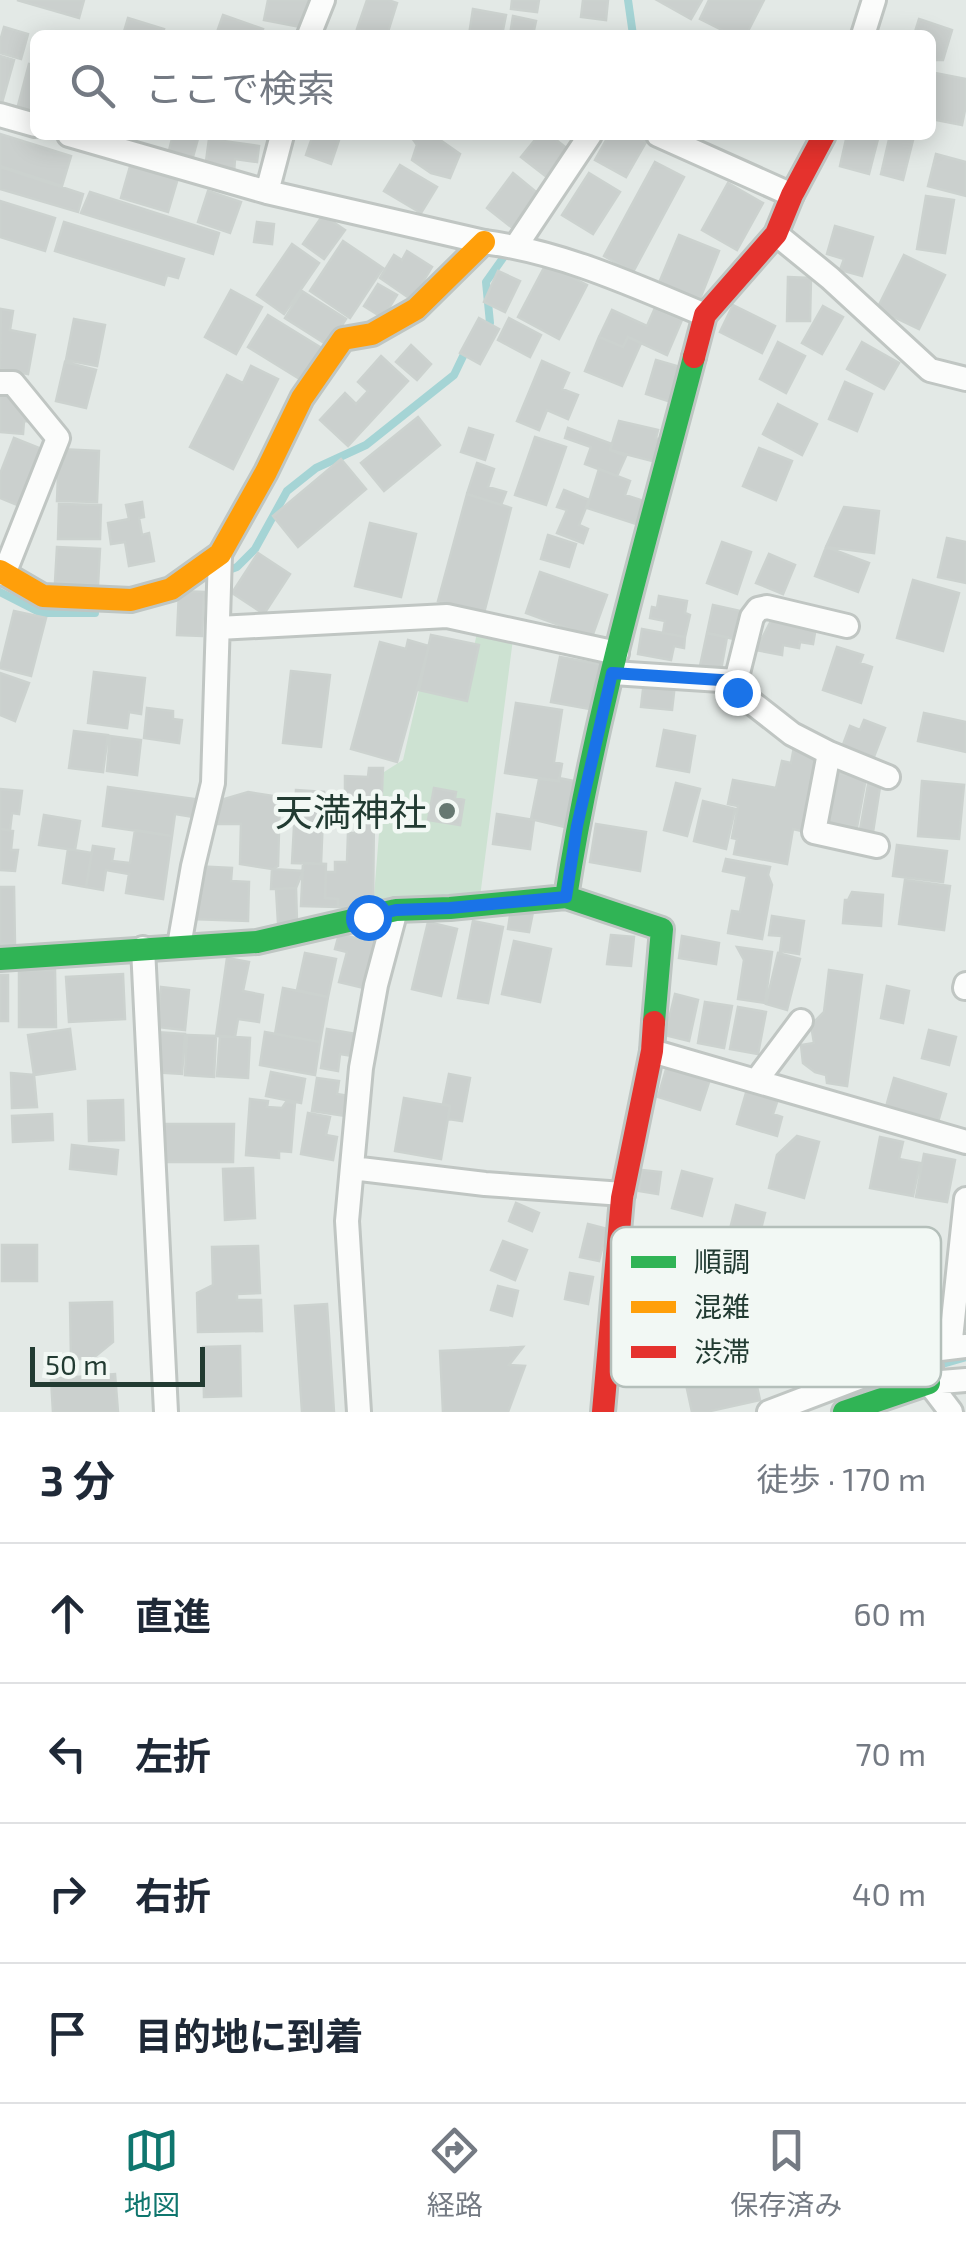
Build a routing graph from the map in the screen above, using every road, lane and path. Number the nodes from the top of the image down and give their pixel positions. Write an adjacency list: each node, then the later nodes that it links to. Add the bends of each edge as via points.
1 (323, 0): 3 (street)
2 (874, 0): 4 (street)
3 (312, 30)
4 (865, 30)
5 (0, 115): 6 (street)
6 (30, 124)
7 (86, 140): 12 (street)
8 (281, 140): 12 (street)
9 (587, 140): 16 (street)
10 (669, 140): 13 (street)
11 (821, 140): 13 (street)
12 (267, 192): 15 (street)
13 (792, 194): 14 (street)
14 (776, 234): 17 (street); 18 (street, via 930,370)
15 (484, 242): 16 (street); 20 (street, via 416,309 372,334 343,339 302,398)
16 (516, 246): 17 (street, via 576,262)
17 (705, 315): 24 (street)
18 (966, 378)
19 (0, 384): 21 (street, via 13,383 58,438)
20 (220, 554): 21 (street, via 171,589 131,600 42,596); 23 (street)
21 (2, 572)
22 (847, 626): 25 (street, via 758,610)
23 (218, 628): 24 (street, via 447,616); 31 (street, via 213,783)
24 (615, 663): 25 (street); 29 (street)
25 (736, 681): 26 (street, via 737,692)
26 (829, 754): 27 (street); 28 (street, via 814,832)
27 (888, 777)
28 (877, 846)
29 (566, 897): 30 (street); 35 (street, via 662,929)
30 (396, 910): 31 (street, via 257,942); 38 (street, via 361,1068)
31 (179, 946): 32 (street)
32 (143, 948): 33 (street); 49 (street)
33 (0, 959)
34 (801, 1021): 36 (street)
35 (652, 1052): 36 (street); 39 (street)
36 (756, 1081): 37 (street)
37 (966, 1142)
38 (352, 1168): 39 (street); 50 (street, via 346,1221)
39 (622, 1194): 41 (street)
40 (966, 1199): 43 (street)
41 (619, 1227)
42 (611, 1320): 51 (street)
43 (949, 1348)
44 (966, 1380): 45 (street)
45 (941, 1382)
46 (839, 1387): 52 (street)
47 (918, 1387): 53 (street)
48 (933, 1387): 54 (street)
49 (166, 1412)
50 (359, 1412)
51 (603, 1412)
52 (769, 1412)
53 (844, 1412)
54 (950, 1412)

